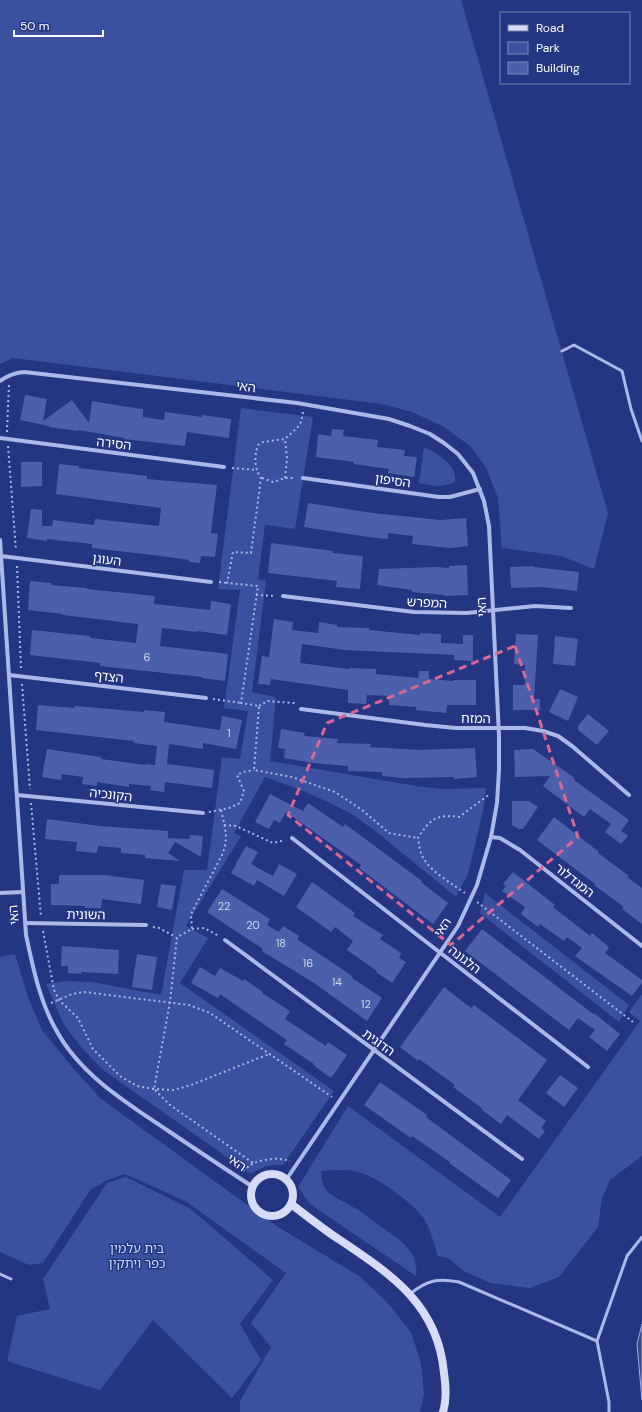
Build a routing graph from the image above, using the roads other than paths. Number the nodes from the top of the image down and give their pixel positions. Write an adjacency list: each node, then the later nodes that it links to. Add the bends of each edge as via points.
1 (562, 352): 4 (lane, via 574,345 622,371)
2 (0, 381): 7 (street, האי, via 14,372 24,372 304,405 389,419 430,434 458,454 473,473)
3 (0, 438): 5 (street, הסירה)
4 (642, 441)
5 (224, 467)
6 (303, 478): 7 (street, הסיפון, via 439,497 450,497)
7 (480, 489): 13 (street, האי, via 489,526)
8 (0, 540): 9 (street, האי)
9 (1, 556): 10 (street, העוגן); 14 (street, האי)
10 (211, 582)
11 (283, 596): 13 (street, המפרש, via 414,612)
12 (571, 608): 13 (street, המפרש, via 535,606)
13 (493, 610): 17 (street, האי)
14 (9, 675): 15 (street, הצדף); 18 (street, האי)
15 (206, 698)
16 (301, 709): 17 (street, המזח, via 456,728)
17 (498, 728): 19 (street, המזח, via 525,728 558,736); 21 (street, האי, via 498,789)
18 (17, 795): 20 (street, הקונכיה); 23 (street, האי)
19 (628, 795)
20 (203, 813)
21 (491, 837): 28 (street, המגדלור, via 500,838 520,850); 29 (street, האי, via 477,884 458,926)
22 (292, 838): 29 (street, הלגונה)
23 (24, 892): 24 (street); 25 (street, האי)
24 (0, 893)
25 (26, 923): 26 (street, השונית); 34 (street, האי, via 31,961 45,1006 55,1029 82,1066 134,1108)
26 (146, 925)
27 (224, 940): 30 (street, הדוגית)
28 (642, 946)
29 (440, 952): 30 (street, האי); 31 (street, הלגונה)
30 (373, 1050): 32 (street, הדוגית); 33 (street, האי)
31 (588, 1067)
32 (522, 1159)
33 (286, 1180): 34 (street, via 270,1174 258,1179); 35 (street, via 293,1192)
34 (253, 1187): 35 (street, via 251,1198 262,1214 282,1214)
35 (291, 1204): 39 (street, via 382,1268)
36 (642, 1238): 40 (lane, via 627,1256)
37 (0, 1274): 38 (lane)
38 (11, 1279)
39 (410, 1294): 40 (lane, via 434,1280 459,1282); 41 (street, via 427,1316 442,1356 446,1386)
40 (597, 1341): 42 (lane)
41 (443, 1412)
42 (609, 1412)

